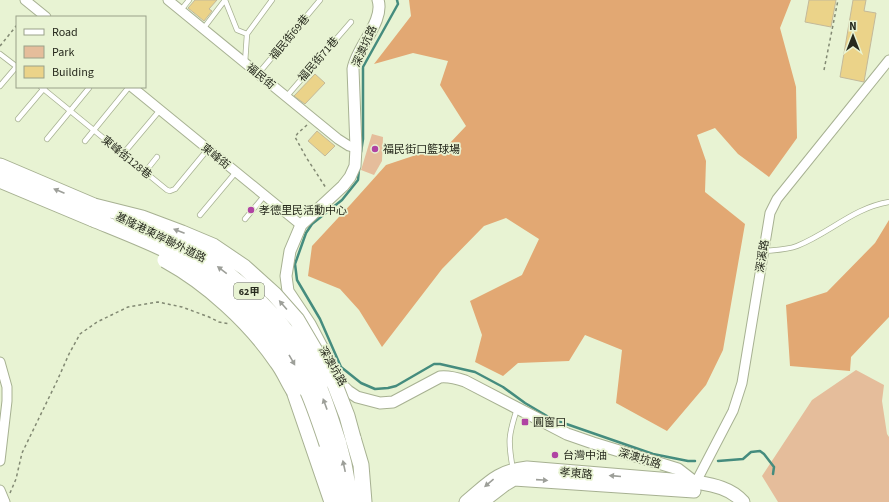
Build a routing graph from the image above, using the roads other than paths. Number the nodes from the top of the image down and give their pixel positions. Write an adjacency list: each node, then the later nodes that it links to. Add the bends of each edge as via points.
1 (25, 0): 9 (street)
2 (168, 0): 8 (street, 福民街)
3 (189, 0): 8 (lane)
4 (225, 0): 11 (lane); 12 (lane, via 237,30)
5 (272, 0): 12 (lane)
6 (320, 0): 18 (lane, 福民街69巷)
7 (378, 0): 31 (street, 深澳坑路, via 374,25 356,57 353,69)
8 (181, 10): 11 (street, 福民街)
9 (45, 16)
10 (351, 22): 24 (lane, 福民街71巷)
11 (203, 29): 15 (street, 福民街)
12 (247, 34): 15 (lane)
13 (0, 54): 16 (lane)
14 (889, 60): 45 (street, 深溪路, via 777,200 770,213)
15 (245, 63): 18 (street, 福民街)
16 (16, 66)
17 (16, 68): 19 (lane)
18 (258, 74): 24 (street, 福民街)
19 (0, 86)
20 (43, 88): 26 (lane, 東峰街128巷); 27 (lane)
21 (89, 88): 26 (lane)
22 (129, 88): 28 (lane)
23 (131, 88): 25 (street, 東峰街)
24 (286, 97): 31 (street, 福民街, via 338,139)
25 (160, 110): 32 (street, 東峰街); 33 (lane)
26 (70, 111): 28 (lane, 東峰街128巷); 29 (lane)
27 (18, 119)
28 (94, 130): 30 (lane); 33 (lane, 東峰街128巷)
29 (47, 139)
30 (85, 141)
31 (356, 148): 44 (street, 深澳坑路, via 350,177)
32 (208, 149): 36 (lane, 東峰街128巷, via 175,189 170,191); 37 (street, 東峰街)
33 (123, 154): 36 (lane, 東峰街128巷)
34 (158, 157): 36 (lane)
35 (0, 166): 41 (highway, 基隆港東岸聯外道路 / 62甲, one-way to 35)
36 (145, 172)
37 (236, 172): 39 (street, 東峰街); 42 (lane)
38 (0, 180): 41 (highway, 基隆港東岸聯外道路 / 62甲)
39 (265, 195): 43 (lane); 44 (street, 東峰街)
40 (889, 202): 45 (lane, via 858,211 797,246)
41 (94, 213): 49 (highway, one-way to 41, bridge, via 347,416 334,385 297,320 274,294 244,267 213,246 142,218); 50 (highway, bridge, via 180,269 225,303 253,331 277,362 294,392); 54 (highway, 基隆港東岸聯外道路 / 62甲, bridge, via 148,228 207,259 252,294 293,339 320,388)
42 (200, 215)
43 (246, 219)
44 (300, 225): 47 (street, 深澳坑路, via 287,266 288,291 348,391 367,401 393,402 440,377 447,376 465,381)
45 (763, 251): 52 (street, 深溪路, via 742,383 733,411)
46 (0, 362): 48 (street, via 7,386 7,401)
47 (517, 408): 51 (lane, via 509,436); 52 (street, 深澳坑路, via 566,434 678,469)
48 (0, 461)
49 (361, 465): 57 (highway); 58 (highway)
50 (320, 468): 54 (highway); 56 (highway, via 325,486)
51 (513, 470): 52 (main road, 孝東路, one-way to 51, via 527,468); 59 (main road, 孝東路, one-way to 59, via 495,478)
52 (695, 486): 60 (main road, 孝東路, one-way to 52, via 514,479); 61 (main road, 深澳坑路); 62 (main road, 深澳坑路, via 717,486)
53 (0, 490): 55 (street)
54 (342, 498)
55 (7, 500)
56 (325, 502)
57 (364, 502)
58 (370, 502)
59 (466, 502)
60 (482, 502)
61 (731, 502)
62 (743, 502)

